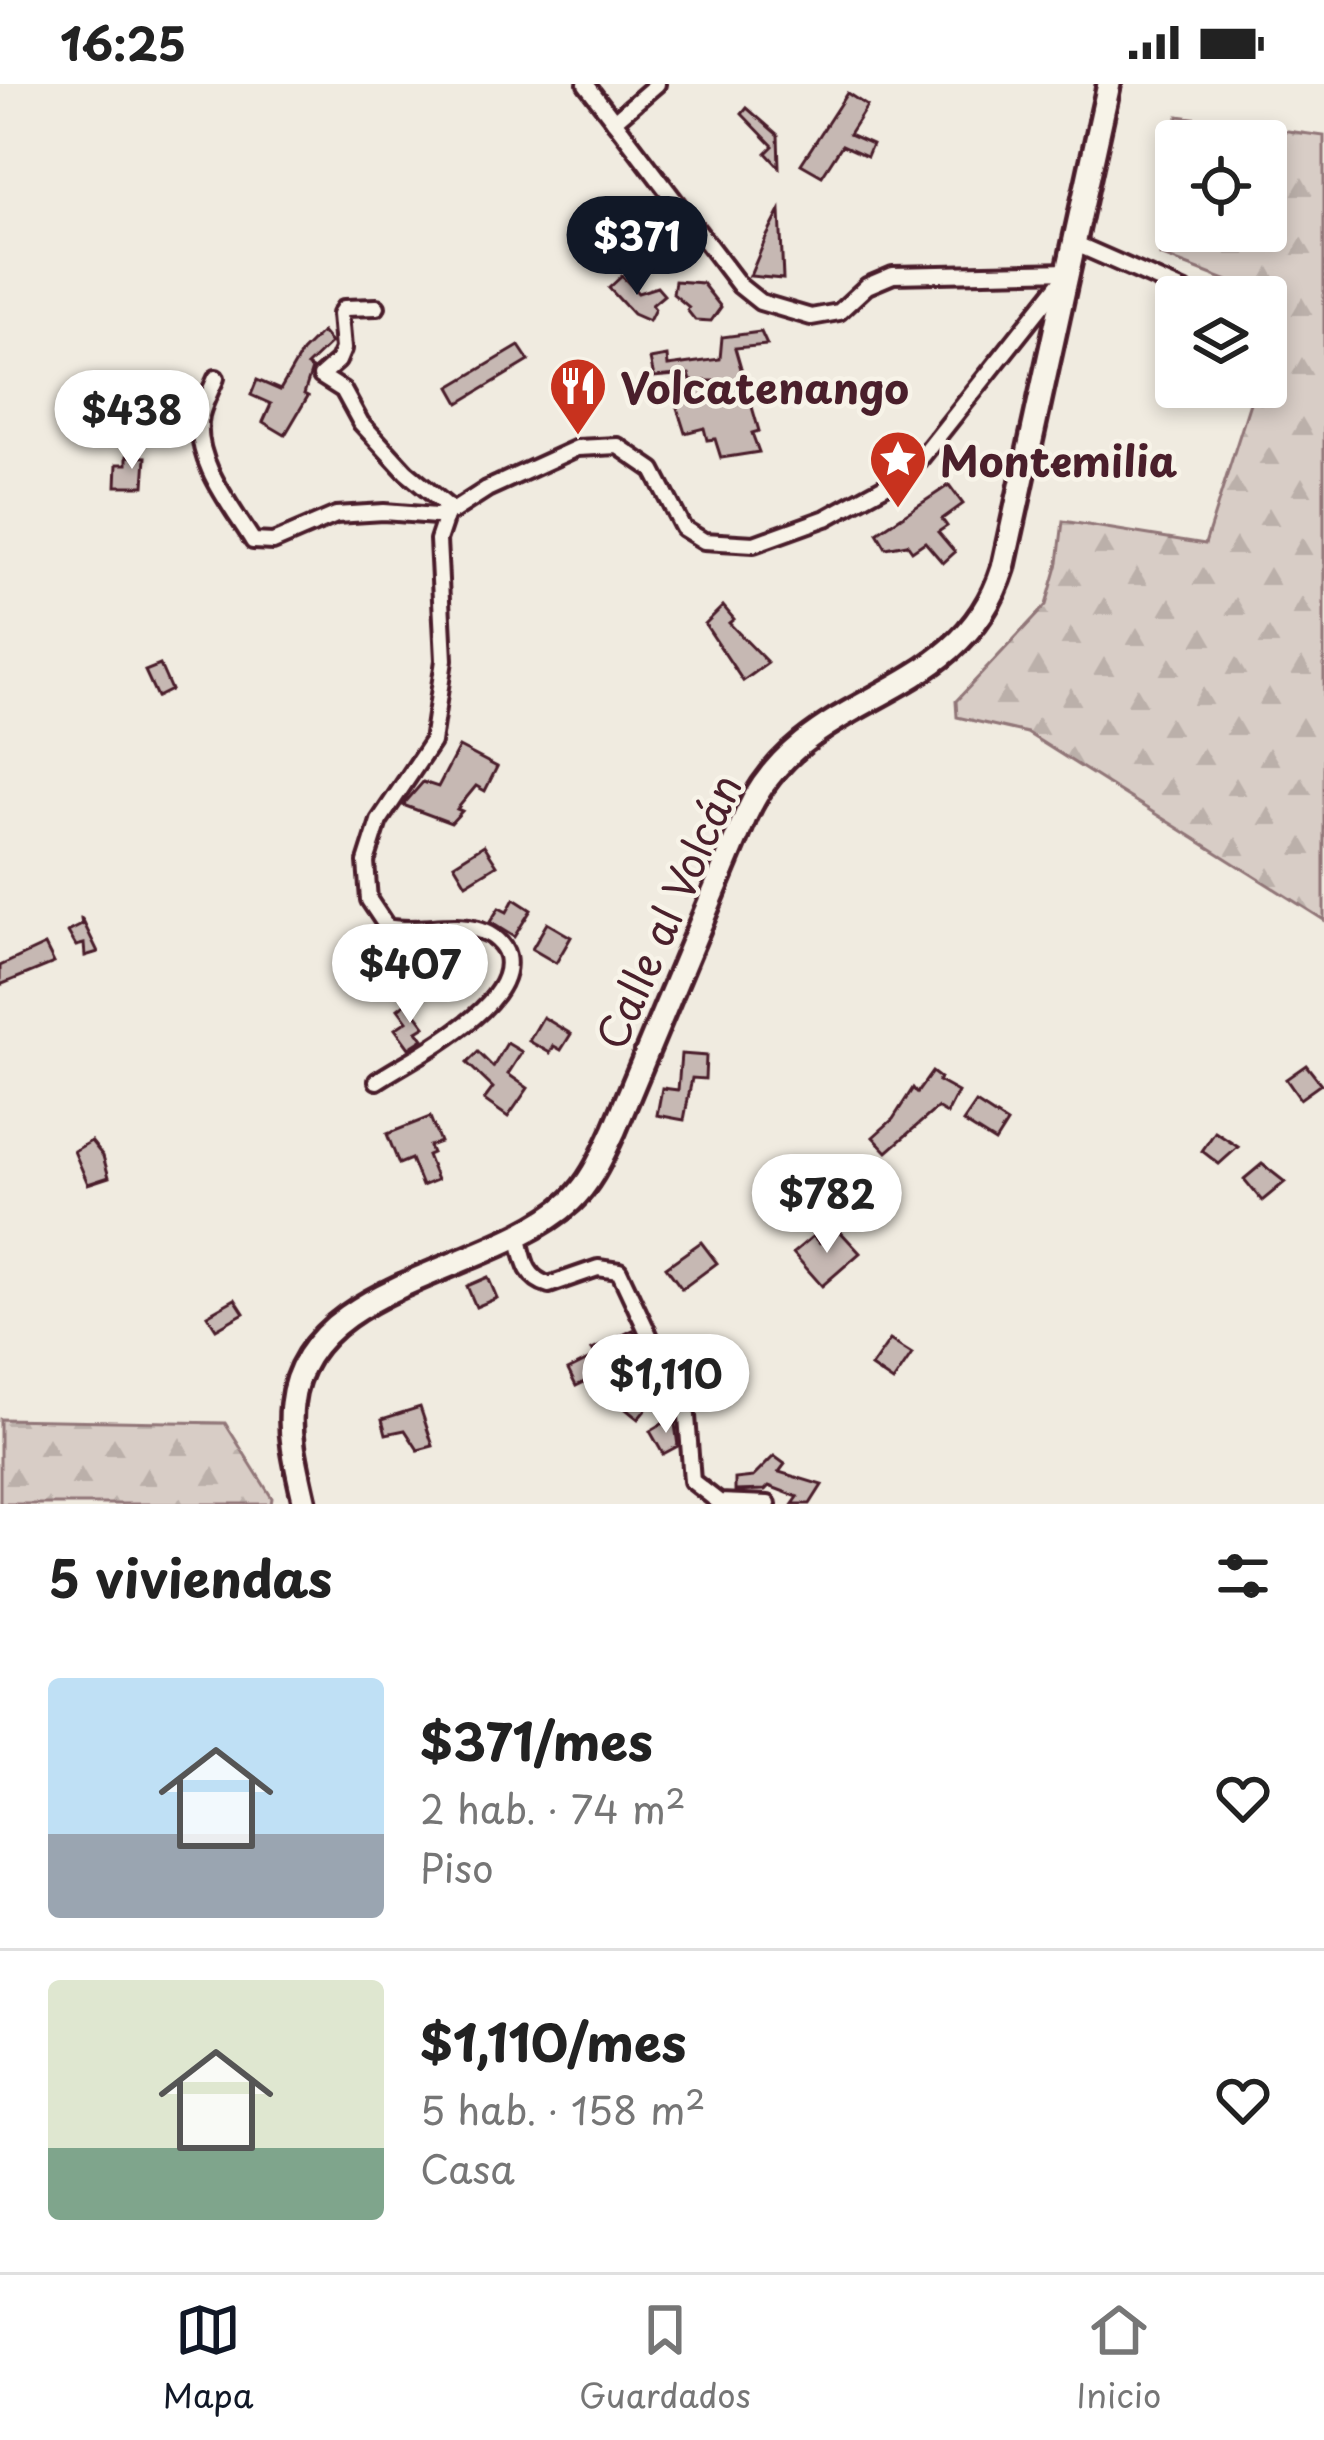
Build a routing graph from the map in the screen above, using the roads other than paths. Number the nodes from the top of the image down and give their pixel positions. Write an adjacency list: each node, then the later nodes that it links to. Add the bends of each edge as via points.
1 (586, 84): 4 (street)
2 (656, 84): 4 (street)
3 (1109, 84): 5 (street, Calle al Volcán)
4 (614, 121): 6 (street, via 760,302 811,317 839,312 893,275)
5 (1076, 244): 6 (street, Calle al Volcán); 7 (street)
6 (1070, 271): 10 (street, via 910,472 826,518 754,544 704,542 683,528 653,470 618,446 577,448); 12 (street, Calle al Volcán, via 1003,568 982,616 944,657 825,724 769,774 594,1173 562,1208)
7 (1155, 279)
8 (377, 307): 10 (street, via 344,308 343,349 321,376 343,390 361,423)
9 (216, 378): 10 (street, via 200,418 203,445 253,541 273,542 337,515)
10 (450, 512): 11 (street, via 438,540 444,660 432,742 379,821 365,877 387,927 480,930 502,944 508,963 500,992 484,1009)
11 (377, 1081)
12 (518, 1234): 13 (street, Calle al Volcán, via 325,1332 292,1402); 14 (street, via 527,1270 541,1283 619,1270 686,1416 692,1480 719,1502)
13 (305, 1504)
14 (768, 1504)

